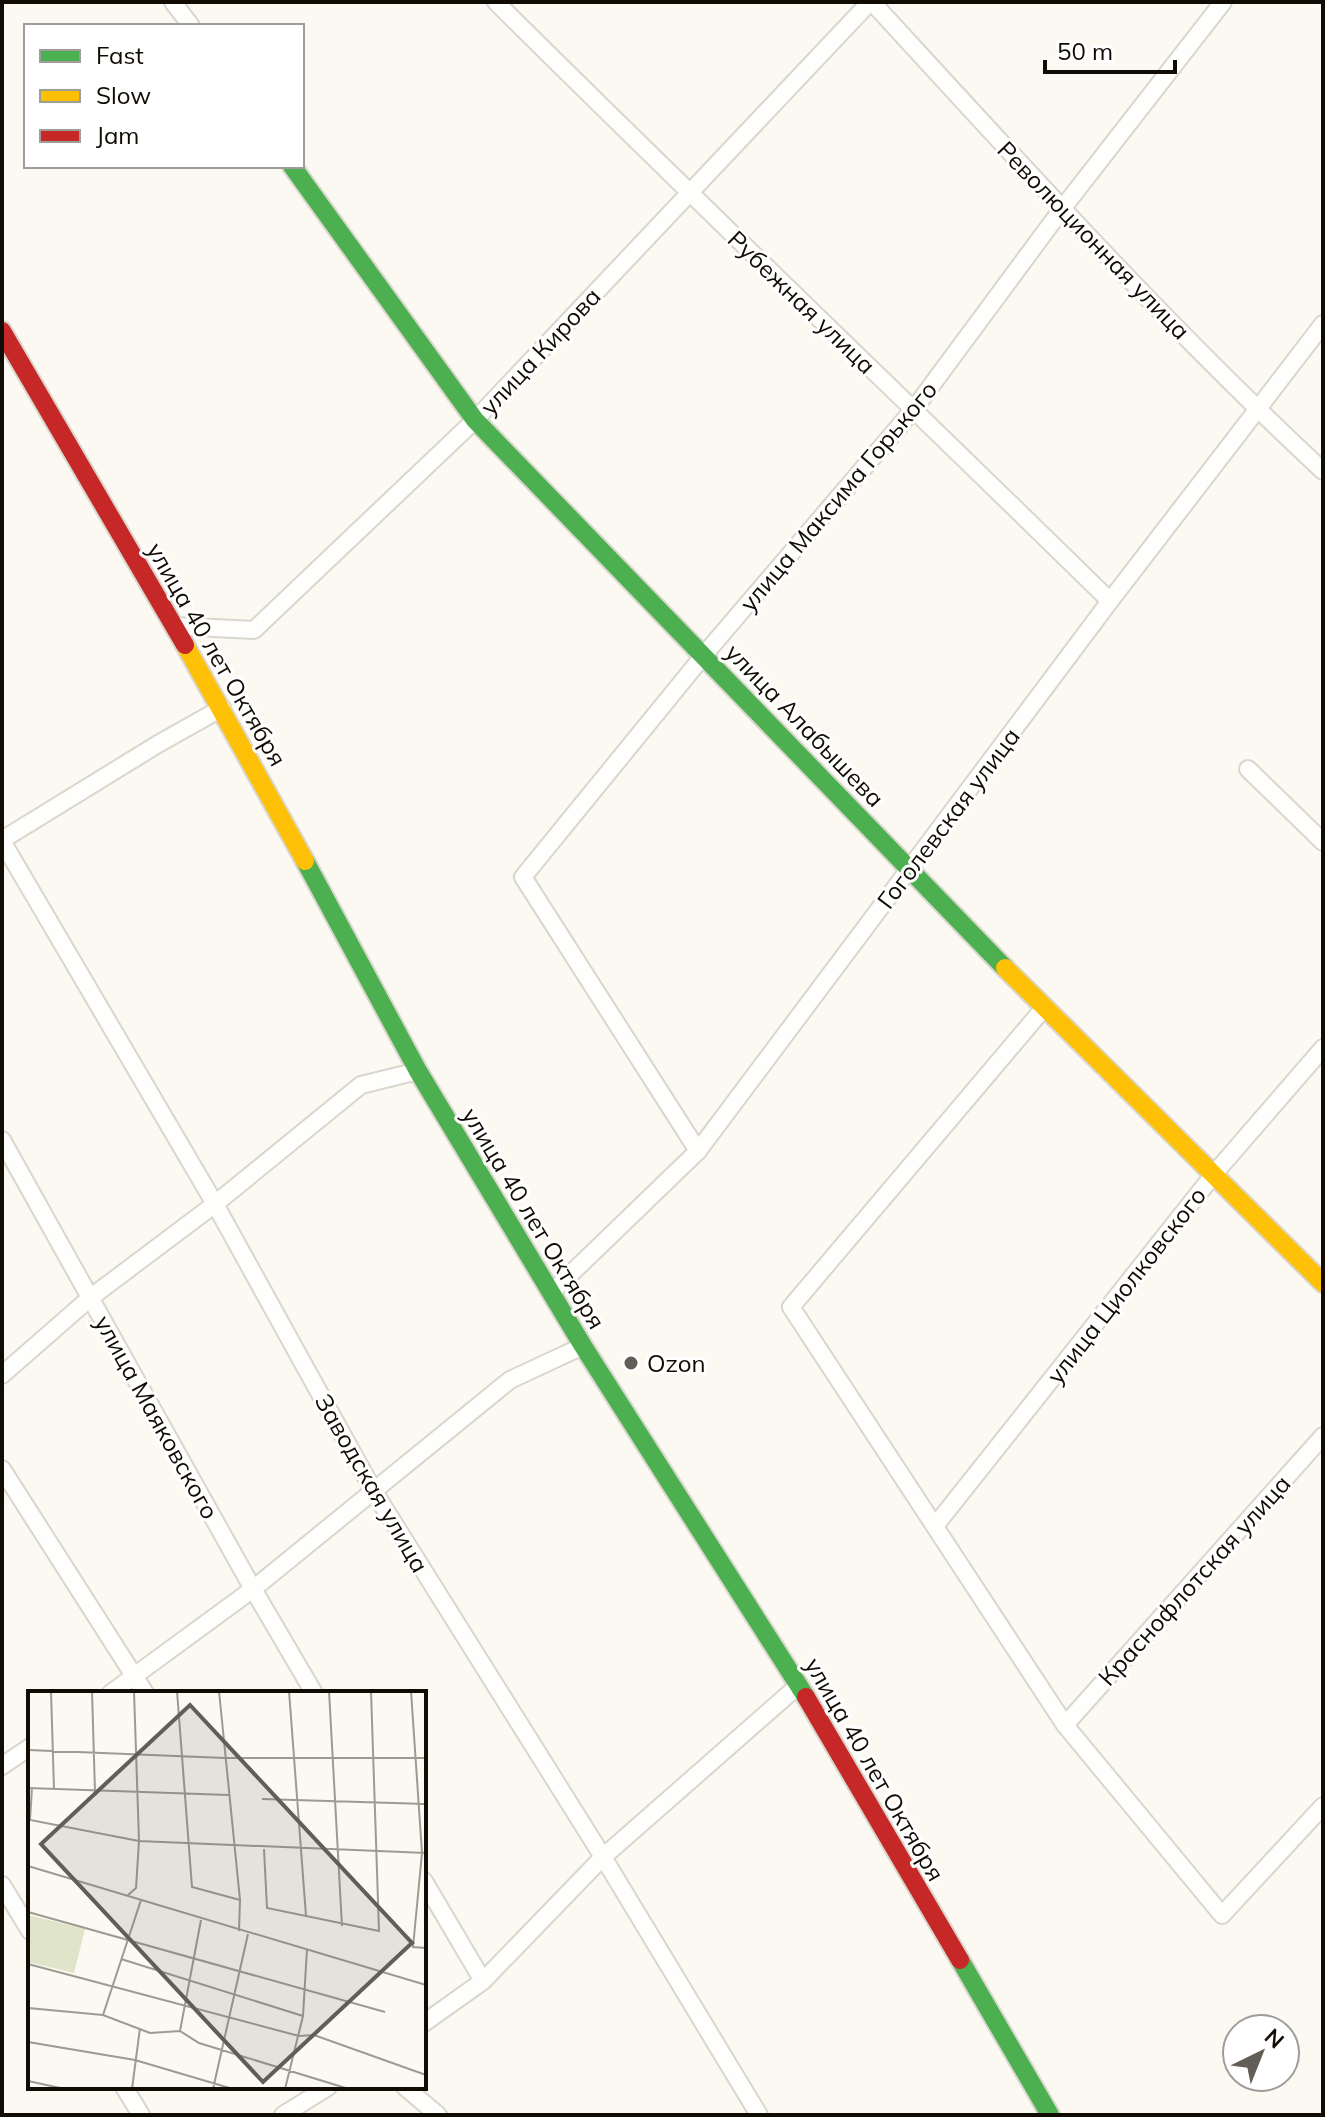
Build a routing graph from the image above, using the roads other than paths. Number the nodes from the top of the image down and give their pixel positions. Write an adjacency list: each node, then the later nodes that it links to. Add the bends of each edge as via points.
1 (173, 2): 5 (street)
2 (496, 2): 7 (street, Рубежная улица)
3 (871, 2): 7 (street, улица Кирова); 8 (street, Революционная улица)
4 (1223, 2): 8 (street, улица Максима Горького)
5 (190, 24)
6 (293, 168): 13 (street, улица Алабышева)
7 (688, 194): 11 (street, Рубежная улица); 13 (street, улица Кирова)
8 (1062, 209): 11 (street, улица Максима Горького); 12 (street, Революционная улица)
9 (1323, 324): 12 (street, Гоголевская улица)
10 (2, 331): 16 (street, улица 40 лет Октября)
11 (914, 409): 15 (street, Рубежная улица); 17 (street, улица Максима Горького)
12 (1257, 410): 14 (street, Революционная улица); 15 (street, Гоголевская улица)
13 (475, 420): 16 (street, улица Кирова, via 254,630); 17 (street, улица Алабышева)
14 (1323, 471)
15 (1110, 601): 22 (street, Гоголевская улица)
16 (175, 626): 18 (street, улица 40 лет Октября)
17 (704, 655): 22 (street, улица Алабышева); 27 (street, улица Максима Горького, via 523,877)
18 (222, 708): 20 (street); 25 (street, улица 40 лет Октября)
19 (1248, 769): 21 (street)
20 (2, 840): 29 (street, Заводская улица)
21 (1323, 842)
22 (910, 870): 23 (street, улица Алабышева); 27 (street, Гоголевская улица)
23 (1044, 1008): 28 (street, улица Алабышева); 38 (street, via 791,1307)
24 (1323, 1048): 28 (street, улица Циолковского)
25 (418, 1071): 29 (street, via 361,1085); 31 (street, улица 40 лет Октября)
26 (2, 1140): 32 (street, улица Маяковского)
27 (698, 1151): 31 (street, Гоголевская улица)
28 (1214, 1174): 30 (street, улица Алабышева); 38 (street, улица Циолковского)
29 (215, 1204): 32 (street); 37 (street, Заводская улица)
30 (1323, 1283)
31 (552, 1292): 33 (street, улица 40 лет Октября)
32 (90, 1298): 34 (street); 39 (street, улица Маяковского)
33 (583, 1346): 37 (street, via 510,1380); 41 (street, улица 40 лет Октября)
34 (2, 1375)
35 (1323, 1436): 45 (street, Краснофлотская улица)
36 (2, 1469): 40 (street)
37 (373, 1490): 39 (street); 49 (street, Заводская улица)
38 (935, 1526): 45 (street)
39 (253, 1589): 40 (street); 44 (street, улица Маяковского)
40 (135, 1677): 42 (street); 43 (street)
41 (799, 1685): 49 (street); 62 (street, улица 40 лет Октября)
42 (114, 1691)
43 (144, 1691)
44 (313, 1691)
45 (1065, 1725): 48 (street, via 1222,1915)
46 (28, 1748): 47 (street)
47 (2, 1766)
48 (1323, 1806)
49 (603, 1857): 53 (street); 61 (street, Заводская улица)
50 (426, 1884): 53 (street)
51 (2, 1885): 52 (street)
52 (28, 1928)
53 (483, 1981): 54 (street)
54 (426, 2022)
55 (125, 2089): 58 (street)
56 (325, 2089): 59 (street)
57 (407, 2089): 60 (street)
58 (141, 2115)
59 (283, 2115)
60 (438, 2115)
61 (759, 2115)
62 (1050, 2115)

